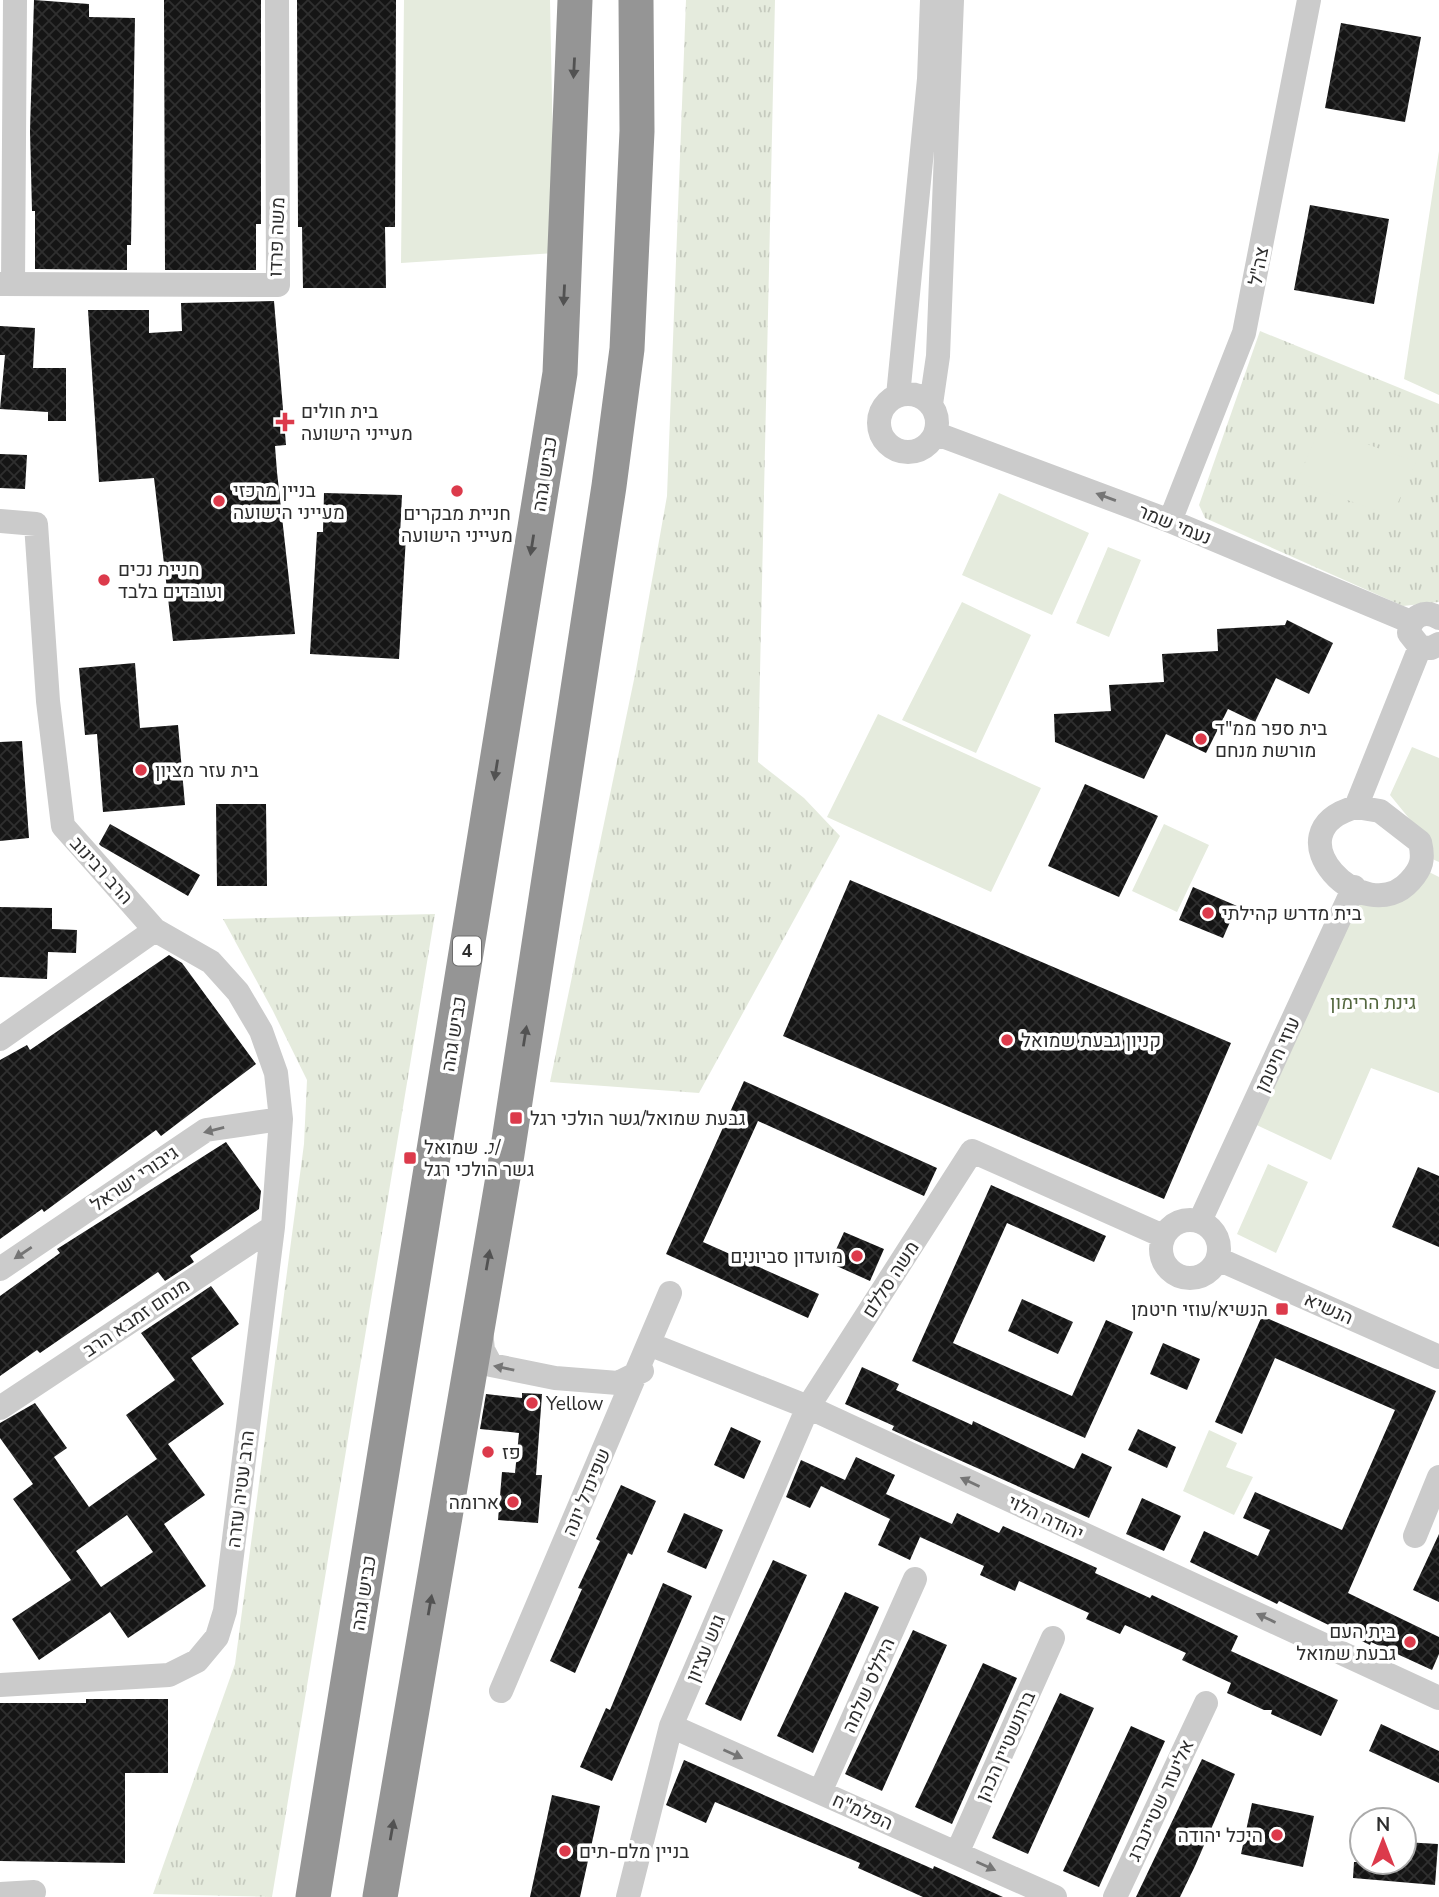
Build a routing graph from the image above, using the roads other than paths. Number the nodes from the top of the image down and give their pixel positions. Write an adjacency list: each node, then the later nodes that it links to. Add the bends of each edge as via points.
1 (15, 0): 8 (street)
2 (277, 0): 8 (street, משה פרדו, via 278,285)
3 (575, 0): 49 (highway, כביש גהה / 4, one-way to 49, via 560,373)
4 (638, 0): 29 (highway, one-way to 4, via 627,349)
5 (932, 0): 9 (street, via 929,79)
6 (952, 0): 10 (street, via 938,356)
7 (1309, 0): 13 (street, צה"ל, via 1244,333)
8 (7, 284)
9 (898, 396): 10 (street, via 918,395); 11 (street, via 885,405 879,421 887,445 911,453 923,449)
10 (931, 404): 11 (street, via 937,413)
11 (937, 433): 13 (street, נעמי שמר, one-way to 11)
12 (0, 521): 20 (street, הרב רבינוב, via 36,524 48,701 63,826)
13 (1170, 521): 15 (street, נעמי שמר)
14 (1439, 618): 15 (street, via 1425,613)
15 (1411, 622): 16 (street, via 1411,639)
16 (1429, 645): 17 (street)
17 (1356, 807): 18 (street, via 1380,811 1413,835); 19 (street, via 1344,811 1326,828 1321,853 1332,875)
18 (1430, 873): 19 (street, via 1397,892 1374,895)
19 (1354, 887): 23 (street, עוזי חיטמן)
20 (155, 930): 21 (street); 22 (street, הרב רבינוב, via 211,962 238,992 261,1031 276,1073)
21 (0, 1039)
22 (281, 1119): 24 (street, הרב עטיה עזרה); 27 (street, גיבורי ישראל, one-way to 27, via 206,1130)
23 (1200, 1221): 25 (street, via 1175,1223); 26 (street, via 1218,1239)
24 (272, 1227): 34 (street, מנחם זמבא הרב); 40 (street, הרב עטיה עזרה, via 225,1611 217,1637 197,1661 169,1675)
25 (1163, 1236): 26 (street, via 1163,1262 1182,1278 1205,1275); 35 (street, משה סללם, via 972,1151)
26 (1219, 1259): 32 (street, הנשיא)
27 (0, 1269)
28 (670, 1293): 30 (street, שפינדל יונה)
29 (479, 1316): 33 (street, one-way to 29, via 618,1383 491,1365 483,1350); 50 (highway, one-way to 29)
30 (649, 1344): 31 (street, יהודה הלוי); 33 (street, שפינדל יונה)
31 (672, 1353): 33 (street); 35 (street, יהודה הלוי)
32 (1439, 1357)
33 (636, 1374): 41 (street, שפינדל יונה)
34 (0, 1408)
35 (808, 1408): 42 (street, יהודה הלוי, one-way to 35); 44 (street, גוש עציון)
36 (1439, 1477): 37 (street)
37 (1415, 1536)
38 (915, 1578): 45 (street, היללס שלמה)
39 (1053, 1638): 46 (street, ברונשטיין הכהן)
40 (5, 1685)
41 (501, 1691)
42 (1439, 1698)
43 (1206, 1703): 53 (street, אליעזר שטיינברג)
44 (671, 1726): 45 (street, הפלמ"ח, one-way to 45); 51 (street, גוש עציון)
45 (820, 1792): 46 (street, הפלמ"ח)
46 (957, 1853): 52 (street, הפלמ"ח, one-way to 52)
47 (34, 1892): 48 (street)
48 (0, 1894)
49 (313, 1897)
50 (380, 1897)
51 (628, 1897)
52 (1055, 1897)
53 (1115, 1897)

